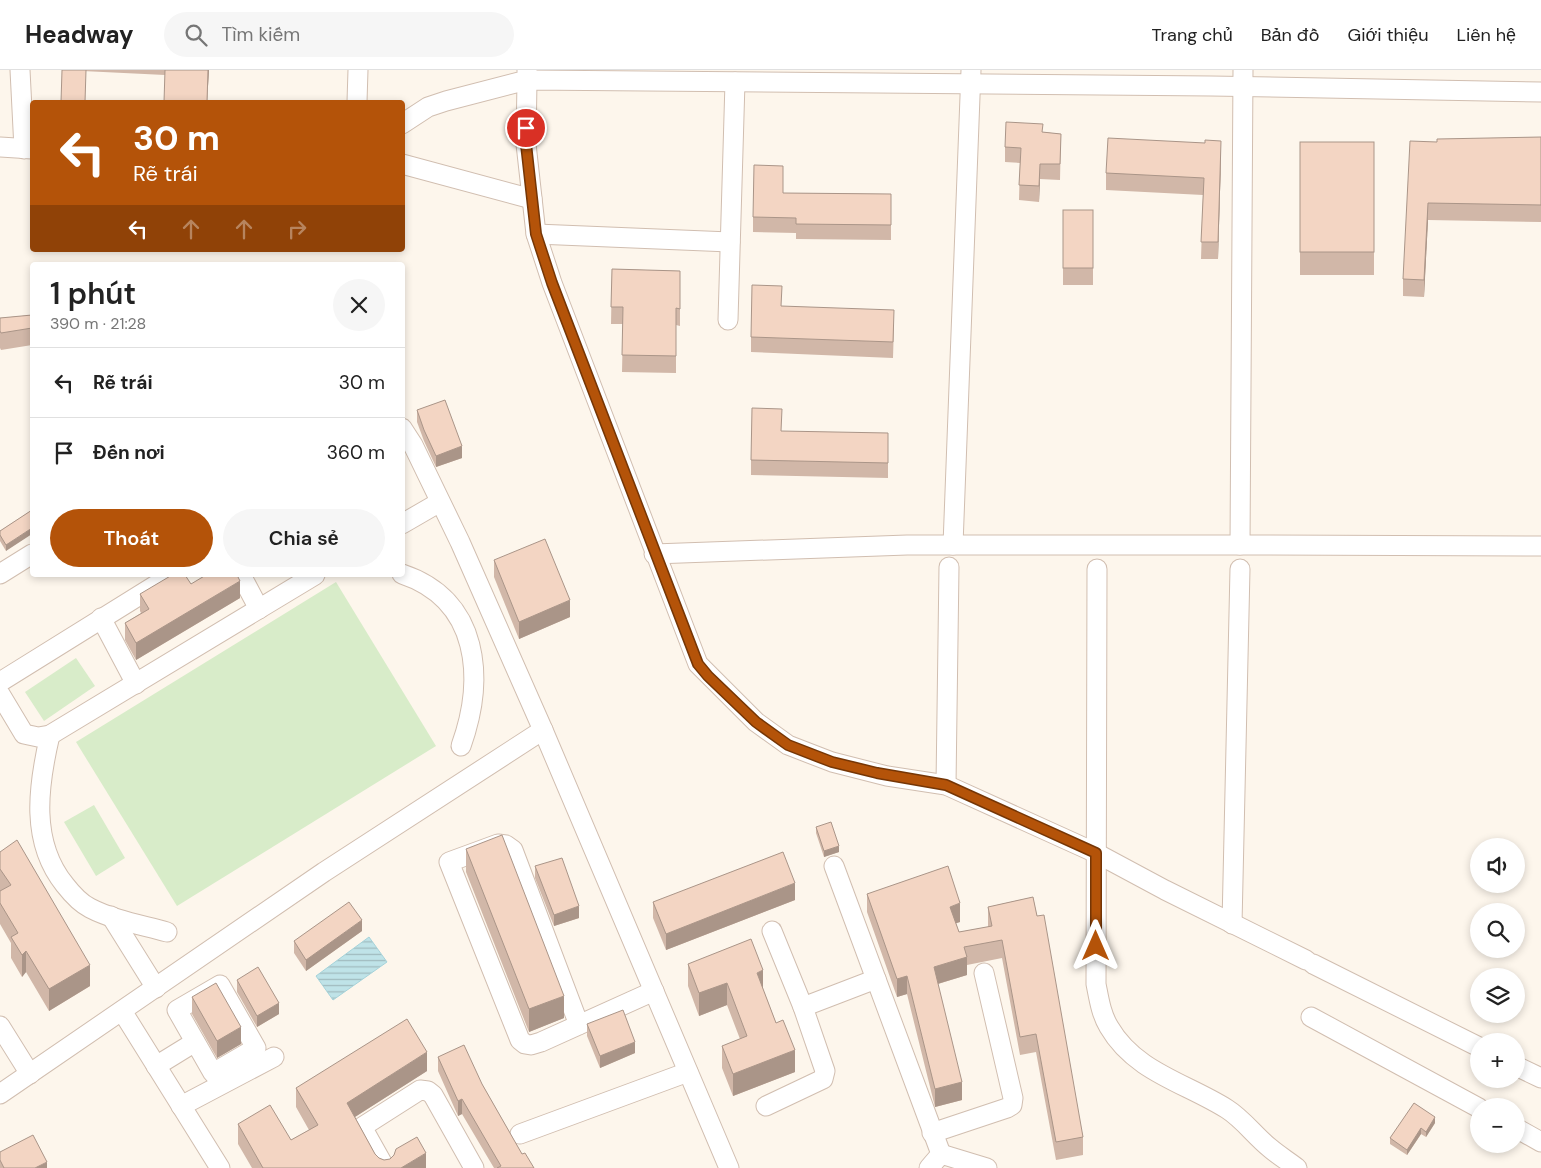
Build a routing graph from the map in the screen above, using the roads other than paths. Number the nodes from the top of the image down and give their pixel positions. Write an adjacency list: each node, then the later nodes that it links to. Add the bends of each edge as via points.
1 (20, 70): 12 (street)
2 (358, 70): 9 (street)
3 (527, 75): 7 (street); 10 (street, via 428,107); 14 (street, via 526,144)
4 (758, 76): 5 (street); 7 (street)
5 (971, 77): 6 (street); 21 (street)
6 (1243, 78): 8 (street); 22 (street)
7 (735, 82): 16 (street)
8 (1541, 92)
9 (357, 100)
10 (405, 122)
11 (0, 147): 12 (street)
12 (28, 149)
13 (405, 165): 14 (street)
14 (532, 199): 15 (street)
15 (536, 234): 16 (street); 24 (street)
16 (730, 242): 17 (street)
17 (728, 320)
18 (405, 434): 19 (street)
19 (440, 502): 20 (street); 39 (street)
20 (405, 522)
21 (953, 545): 22 (street); 24 (street)
22 (1240, 545): 23 (street)
23 (1541, 546)
24 (654, 554): 42 (street, via 698,664 756,722 788,745 832,762 888,776)
25 (30, 555): 29 (street)
26 (949, 567): 42 (street)
27 (1097, 569): 43 (street)
28 (1240, 569): 46 (street)
29 (0, 574)
30 (405, 575): 41 (street, via 418,579 448,604 458,617 473,653 475,689)
31 (169, 577): 35 (street)
32 (242, 577): 34 (street)
33 (312, 577): 34 (street)
34 (259, 609): 37 (street)
35 (101, 618): 36 (street); 37 (street)
36 (0, 682)
37 (136, 684): 40 (street)
38 (0, 694): 40 (street, via 24,734)
39 (543, 730): 51 (street, via 324,872); 52 (street)
40 (50, 735): 45 (street, via 39,798 45,851 56,874 74,896 90,908)
41 (461, 746)
42 (946, 785): 43 (street)
43 (1096, 853): 46 (street); 80 (street, via 1096,984 1108,1027 1134,1058 1228,1110)
44 (834, 866): 50 (street)
45 (111, 916): 48 (street); 51 (street)
46 (1232, 924): 59 (street)
47 (772, 931): 53 (street)
48 (167, 932)
49 (984, 973): 70 (street, via 1012,1104)
50 (876, 979): 53 (street); 70 (street)
51 (156, 988): 54 (street)
52 (654, 991): 56 (street); 63 (street)
53 (803, 1007): 69 (street, via 825,1072 822,1080)
54 (122, 1011): 61 (street); 64 (street)
55 (1311, 1017): 67 (street)
56 (579, 1025): 56 (street, via 531,1045 520,1040 449,862 498,844 513,850)
57 (0, 1026): 64 (street)
58 (195, 1042): 58 (street, via 213,1073 256,1048 220,986 177,1010); 61 (street)
59 (1470, 1042)
60 (274, 1057): 68 (street)
61 (156, 1066): 68 (street)
62 (1525, 1070): 65 (street)
63 (688, 1072): 72 (street); 78 (street)
64 (30, 1074): 66 (street)
65 (1541, 1078)
66 (0, 1094)
67 (1470, 1103)
68 (181, 1106): 76 (street)
69 (766, 1106)
70 (932, 1133): 74 (street)
71 (1525, 1133): 73 (street)
72 (520, 1134)
73 (1541, 1142)
74 (935, 1161): 79 (street)
75 (472, 1167): 77 (street, via 433,1095 420,1090 362,1127)
76 (220, 1168)
77 (386, 1168)
78 (730, 1168)
79 (987, 1168)
80 (1297, 1168)

